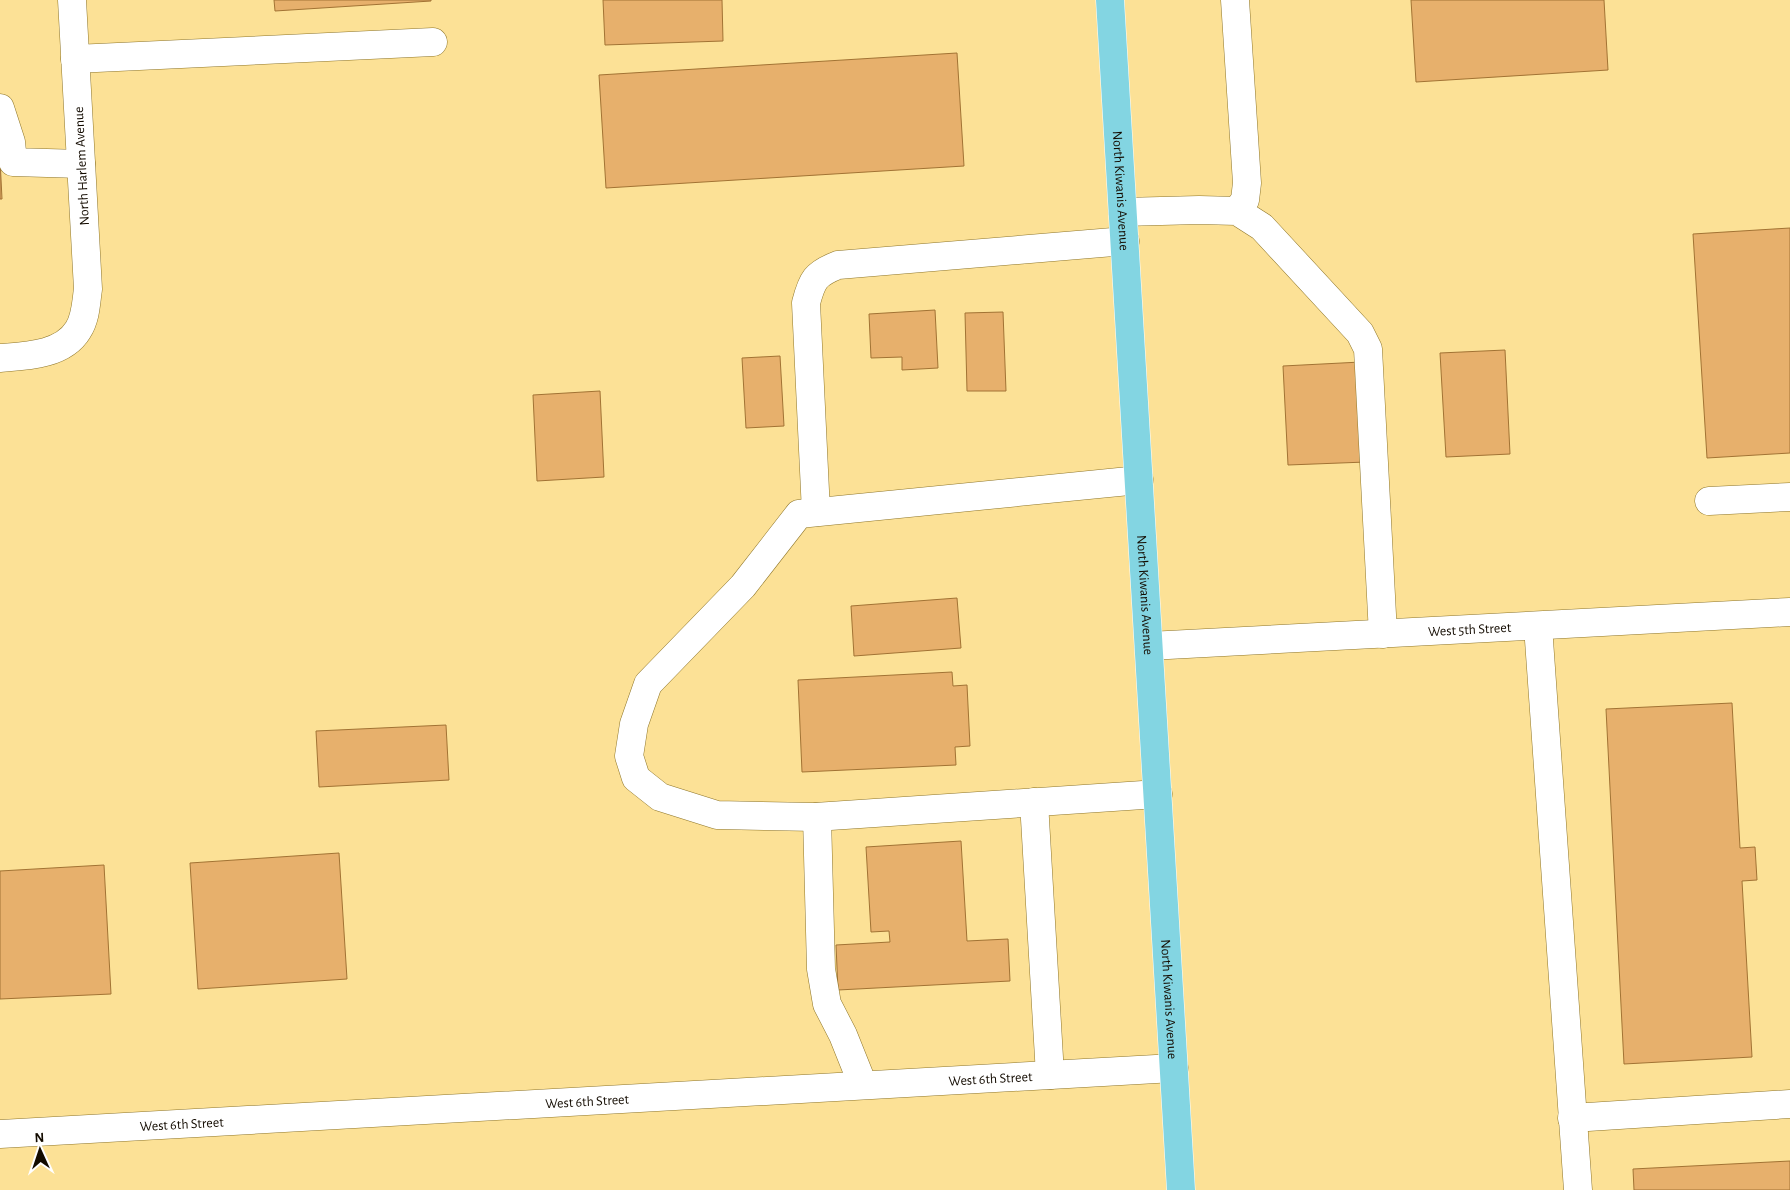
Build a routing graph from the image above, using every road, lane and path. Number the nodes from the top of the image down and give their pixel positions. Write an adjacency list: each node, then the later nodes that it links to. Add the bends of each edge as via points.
1 (72, 0): 5 (street, North Harlem Avenue)
2 (1110, 0): 9 (main road, North Kiwanis Avenue)
3 (1235, 0): 8 (street, via 1247,183 1246,200)
4 (433, 42): 5 (street)
5 (75, 59): 7 (street, North Harlem Avenue)
6 (0, 108): 7 (street, via 11,142 13,162)
7 (81, 164): 11 (street, North Harlem Avenue, via 88,289 85,314 78,331 62,346 38,354)
8 (1237, 211): 9 (street); 18 (street, via 1262,227 1360,333 1368,349)
9 (1123, 212): 10 (main road, North Kiwanis Avenue)
10 (1125, 241): 12 (main road, North Kiwanis Avenue); 15 (street, via 838,265 820,272 810,285 806,303)
11 (0, 358)
12 (1139, 480): 15 (street); 19 (main road, North Kiwanis Avenue)
13 (1790, 497): 14 (street)
14 (1709, 501)
15 (816, 512): 22 (street, via 799,514 743,586 648,684 634,724 629,756 636,778 660,797 717,816)
16 (1790, 612): 17 (street, West 5th Street)
17 (1538, 626): 18 (street, West 5th Street); 27 (street)
18 (1383, 634): 19 (street, West 5th Street)
19 (1149, 646): 20 (main road, North Kiwanis Avenue)
20 (1158, 794): 21 (street); 23 (main road, North Kiwanis Avenue)
21 (1034, 802): 22 (street); 24 (street)
22 (817, 816): 25 (street, via 821,969 827,1004)
23 (1174, 1068): 24 (street, West 6th Street); 29 (main road, North Kiwanis Avenue)
24 (1050, 1075): 25 (street, West 6th Street)
25 (863, 1085): 28 (street, West 6th Street)
26 (1790, 1104): 27 (street)
27 (1572, 1118): 30 (street)
28 (0, 1134)
29 (1181, 1190)
30 (1578, 1190)

